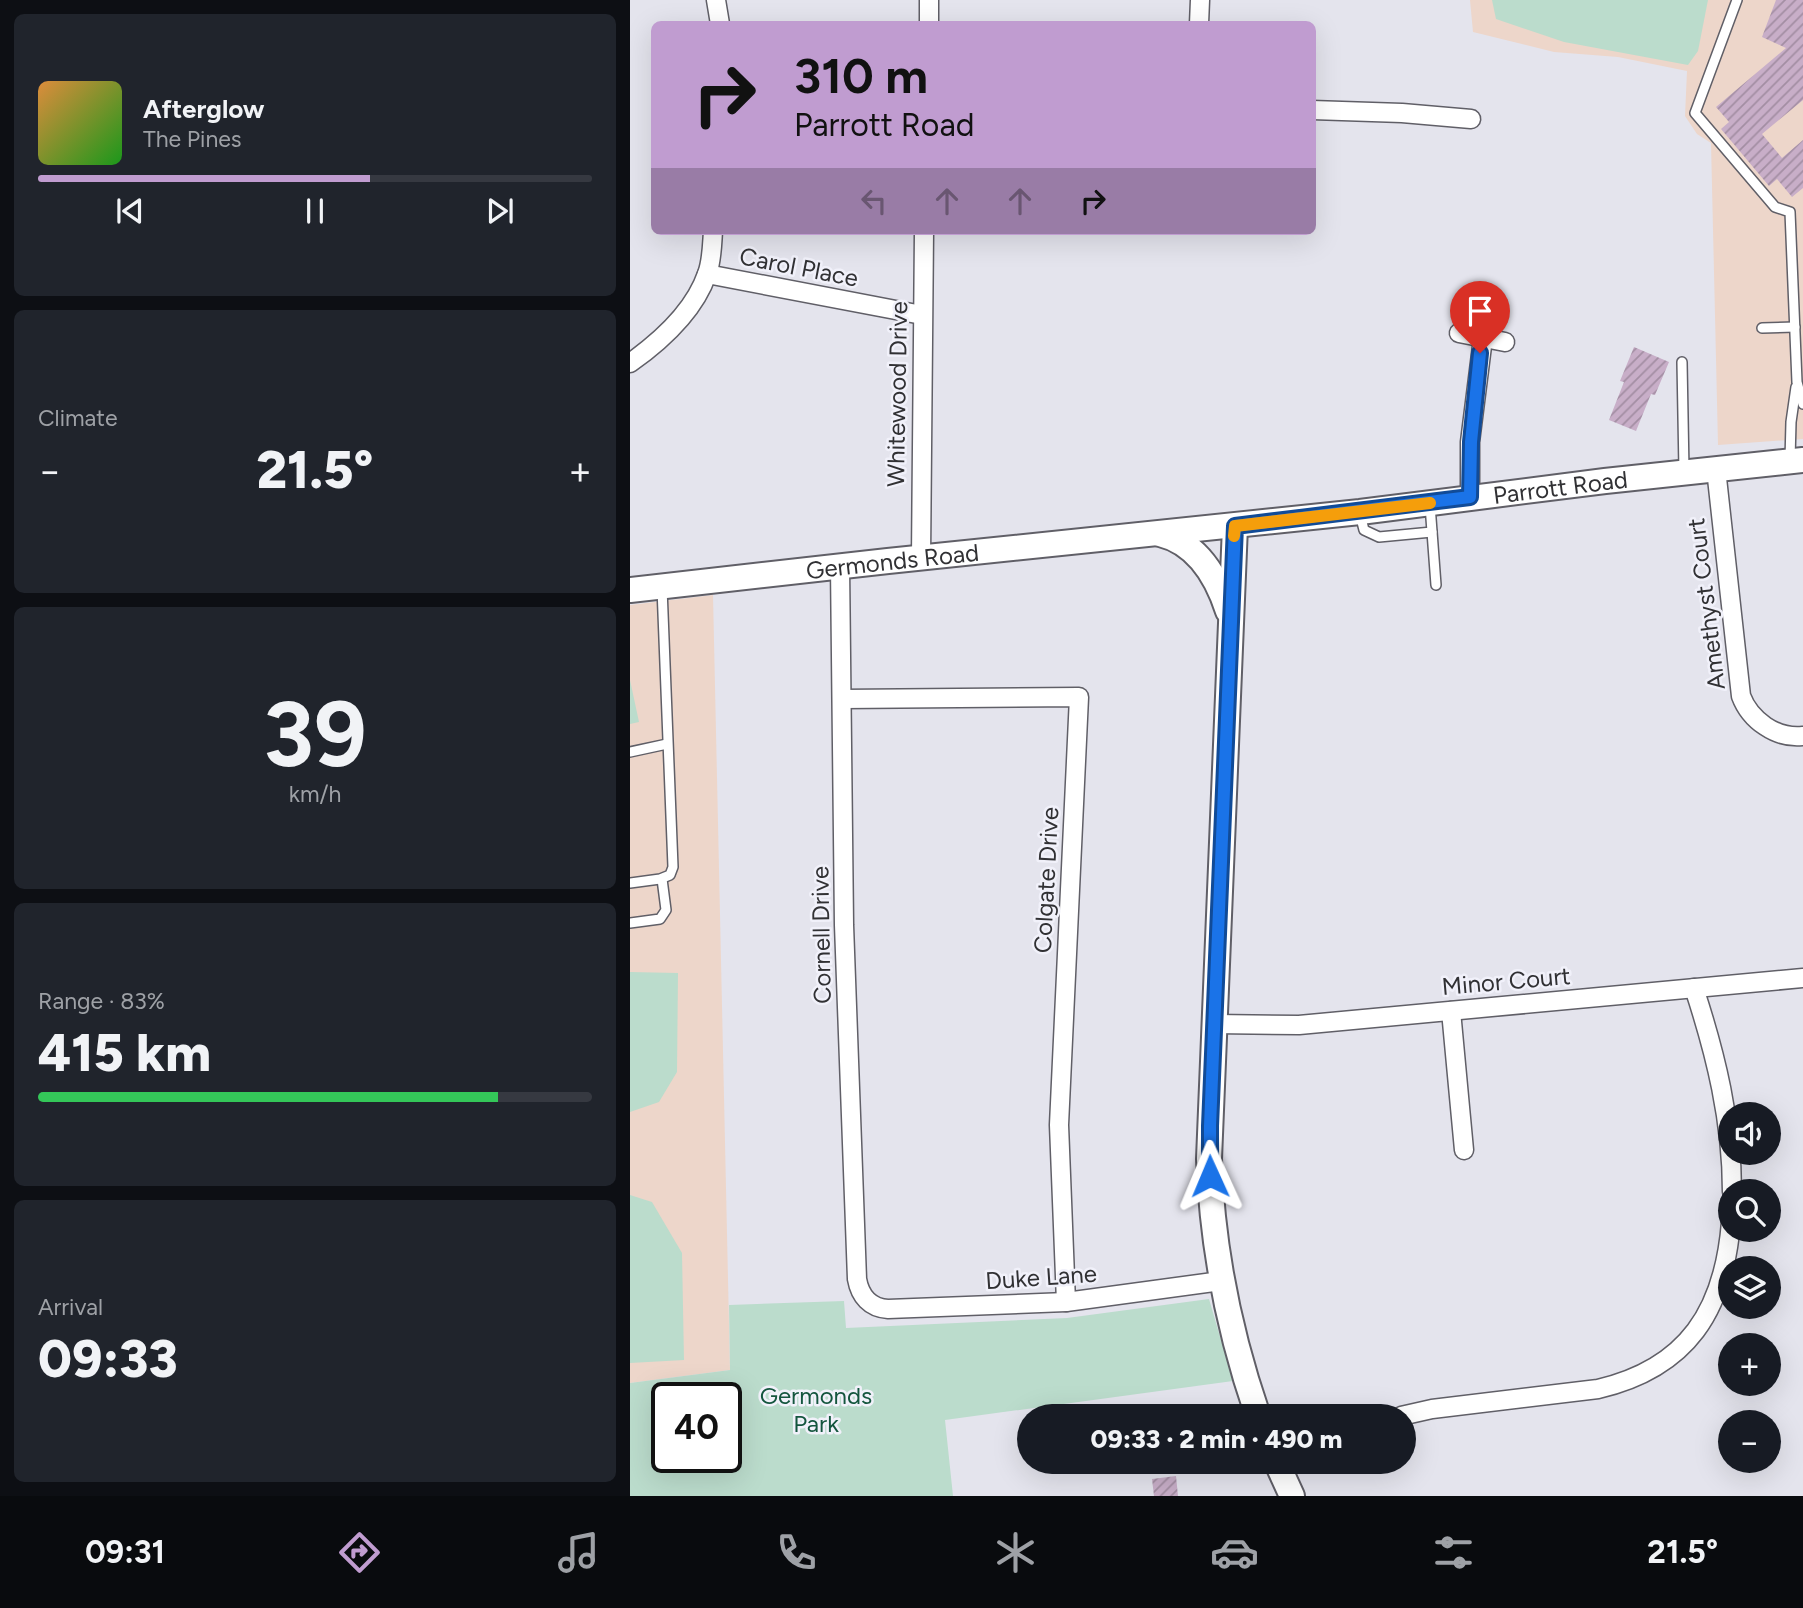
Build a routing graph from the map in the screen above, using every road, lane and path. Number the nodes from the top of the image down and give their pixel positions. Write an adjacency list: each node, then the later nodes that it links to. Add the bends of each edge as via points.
1 (716, 0): 5 (street)
2 (929, 0): 6 (street)
3 (1200, 0): 7 (street)
4 (1737, 0): 14 (lane, via 1695,113 1775,207 1790,212)
5 (720, 21)
6 (929, 21)
7 (1199, 21)
8 (1316, 110): 9 (street)
9 (1471, 119)
10 (712, 235): 12 (street)
11 (924, 235): 13 (street, Whitewood Drive)
12 (707, 274): 13 (street, Carol Place); 20 (street, via 678,321)
13 (922, 315): 32 (street, Whitewood Drive)
14 (1795, 327): 15 (lane); 21 (lane)
15 (1762, 328)
16 (1459, 333): 17 (street)
17 (1483, 338): 18 (street); 26 (street)
18 (1505, 342)
19 (1682, 362): 25 (lane)
20 (630, 363)
21 (1800, 382): 22 (lane); 23 (lane, via 1791,422)
22 (1803, 404)
23 (1796, 460): 24 (street, Parrott Road)
24 (1716, 469): 25 (street, Parrott Road); 39 (street, Amethyst Court, via 1741,696 1753,716 1767,727)
25 (1684, 472): 26 (street, Parrott Road)
26 (1470, 497): 27 (street, Parrott Road)
27 (1430, 503): 28 (street, Parrott Road); 30 (lane)
28 (1360, 512): 29 (street, Parrott Road); 30 (lane, via 1364,530 1380,537)
29 (1235, 526): 31 (street, Germonds Road); 37 (street)
30 (1432, 532): 34 (lane)
31 (1156, 533): 32 (street, Germonds Road); 37 (street, via 1181,542 1206,565)
32 (921, 558): 33 (street, Germonds Road)
33 (840, 566): 35 (street, Germonds Road); 38 (street, Cornell Drive)
34 (1436, 585)
35 (662, 587): 36 (street, Germonds Road); 40 (lane)
36 (630, 590)
37 (1231, 626): 48 (street)
38 (842, 699): 53 (street, Cornell Drive, via 844,925 857,1279); 54 (street, Colgate Drive, via 1079,696 1059,1125)
39 (1803, 736)
40 (667, 744): 41 (lane); 42 (lane, via 673,867 670,875)
41 (630, 752)
42 (662, 878): 43 (lane); 44 (lane, via 666,910 660,919)
43 (630, 883)
44 (630, 923)
45 (1803, 978): 46 (street, Minor Court)
46 (1694, 988): 47 (street, Minor Court); 50 (street, via 1721,1081)
47 (1451, 1011): 48 (street, Minor Court, via 1300,1025); 49 (street)
48 (1214, 1024): 52 (street, via 1209,1167)
49 (1464, 1150)
50 (1731, 1179)
51 (1729, 1242): 56 (street, via 1717,1292 1698,1329 1675,1355 1621,1384)
52 (1221, 1281): 54 (street, Duke Lane); 55 (street)
53 (867, 1301): 54 (street, Duke Lane, via 888,1309)
54 (1066, 1302)
55 (1254, 1404)
56 (1416, 1413)
57 (1282, 1474): 58 (street)
58 (1292, 1496)

